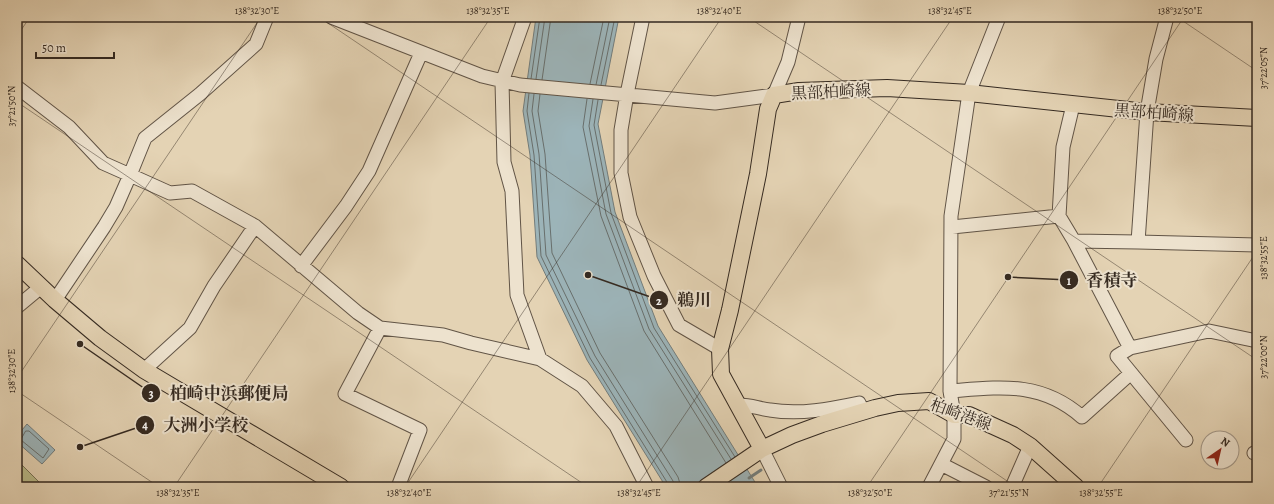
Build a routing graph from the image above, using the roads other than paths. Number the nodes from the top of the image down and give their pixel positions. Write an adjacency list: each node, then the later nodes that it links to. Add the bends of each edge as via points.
1 (267, 17): 17 (street, via 256,44 145,138)
2 (331, 17): 8 (street)
3 (525, 17): 9 (street)
4 (643, 17): 12 (street)
5 (799, 17): 13 (street, via 788,62)
6 (999, 17): 11 (street)
7 (1167, 17): 15 (street, via 1156,59)
8 (421, 53): 9 (street); 25 (street, via 369,171)
9 (502, 82): 12 (street, via 520,86); 33 (street, via 504,162 512,191 517,295)
10 (17, 87): 17 (street, via 69,127 103,164)
11 (969, 93): 13 (main road, 黒部柏崎線, via 887,88 799,91); 14 (main road, 黒部柏崎線); 20 (street, via 951,216)
12 (627, 94): 13 (street, via 715,103); 32 (street, via 621,130 621,173 630,217 654,276 679,325)
13 (774, 95): 32 (main road, 黒部柏崎線, via 768,109 756,181)
14 (1073, 105): 15 (main road, 黒部柏崎線); 18 (street, via 1063,148)
15 (1147, 112): 16 (main road, 黒部柏崎線); 22 (street)
16 (1257, 118)
17 (130, 175): 19 (street, via 170,193 192,191); 27 (street, via 104,227)
18 (1059, 216): 20 (street); 21 (street)
19 (255, 226): 25 (street); 34 (street, via 214,286 190,328)
20 (952, 227): 36 (street)
21 (1074, 241): 22 (street); 31 (street)
22 (1138, 242): 23 (street)
23 (1256, 242)
24 (17, 264): 26 (main road)
25 (301, 266): 29 (street)
26 (41, 287): 27 (main road); 28 (street)
27 (55, 300): 34 (main road, via 100,338)
28 (17, 307)
29 (380, 328): 33 (street, via 443,335); 45 (street, via 345,394 420,430)
30 (1257, 341): 31 (street, via 1209,330)
31 (1130, 348): 35 (street, via 1117,356)
32 (720, 349): 37 (main road, 黒部柏崎線, via 721,374)
33 (540, 359): 46 (street, via 582,386 616,426)
34 (144, 370): 44 (main road)
35 (1131, 373): 36 (street, via 1082,417 1069,406 1046,394 1027,390 990,388); 40 (street)
36 (950, 391): 39 (street)
37 (737, 405): 38 (street, via 748,404 771,410 818,411 859,403); 42 (main road, 黒部柏崎線)
38 (863, 411): 39 (main road, 柏崎港線, via 898,403 930,401); 42 (main road, 柏崎港線, via 822,424)
39 (954, 415): 41 (main road, 柏崎港線, via 968,415 1003,430); 43 (street, via 954,439)
40 (1186, 440)
41 (1030, 446): 51 (street); 52 (main road, 柏崎港線)
42 (756, 452): 47 (main road, 柏崎港線); 48 (street)
43 (941, 464): 49 (street); 50 (street)
44 (341, 487)
45 (398, 487)
46 (647, 487)
47 (706, 487)
48 (781, 487)
49 (929, 487)
50 (986, 487)
51 (1012, 487)
52 (1076, 487)

